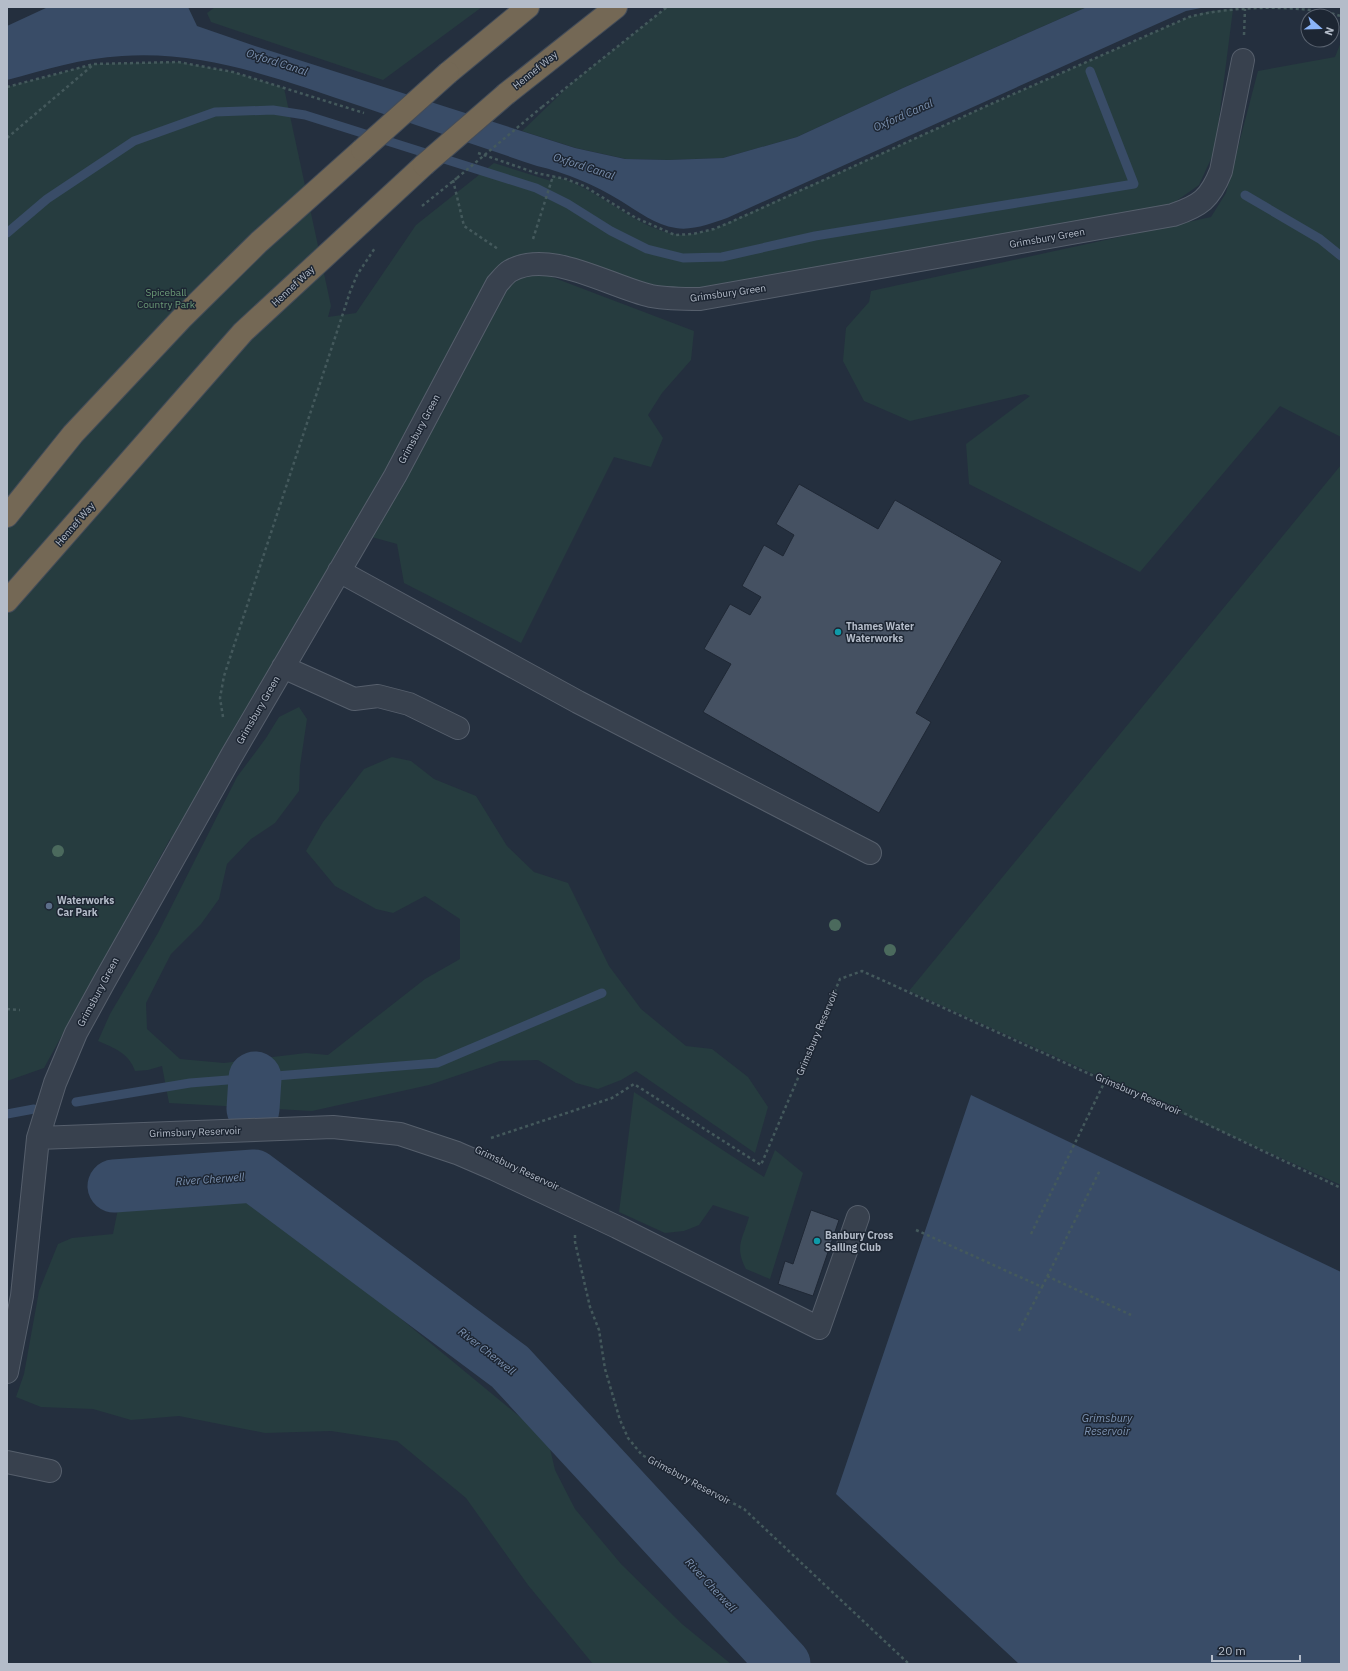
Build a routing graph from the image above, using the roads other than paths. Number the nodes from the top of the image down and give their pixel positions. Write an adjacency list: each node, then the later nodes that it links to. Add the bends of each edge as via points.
1 (528, 7): 4 (highway, bridge, via 448,74 259,242 181,319 73,434)
2 (616, 7): 6 (highway, Hennef Way, bridge, via 506,94 424,165 243,332)
3 (1243, 60): 5 (street, Grimsbury Green, via 1221,171 1216,183 1202,202 1173,215 700,299 652,296 563,266 542,263 524,265 509,272 497,284 395,476)
4 (7, 516)
5 (339, 571): 7 (street, Grimsbury Green); 9 (street, via 578,702)
6 (7, 601)
7 (283, 667): 8 (street, via 354,699 378,696 408,704); 10 (street, Grimsbury Green, via 76,1033 55,1083)
8 (458, 728)
9 (870, 853)
10 (38, 1144): 11 (street, Grimsbury Reservoir, via 333,1127 400,1134 457,1153 577,1208 819,1328); 12 (street, Grimsbury Green, via 22,1296)
11 (858, 1217)
12 (7, 1372)
13 (7, 1462): 14 (street)
14 (50, 1471)

